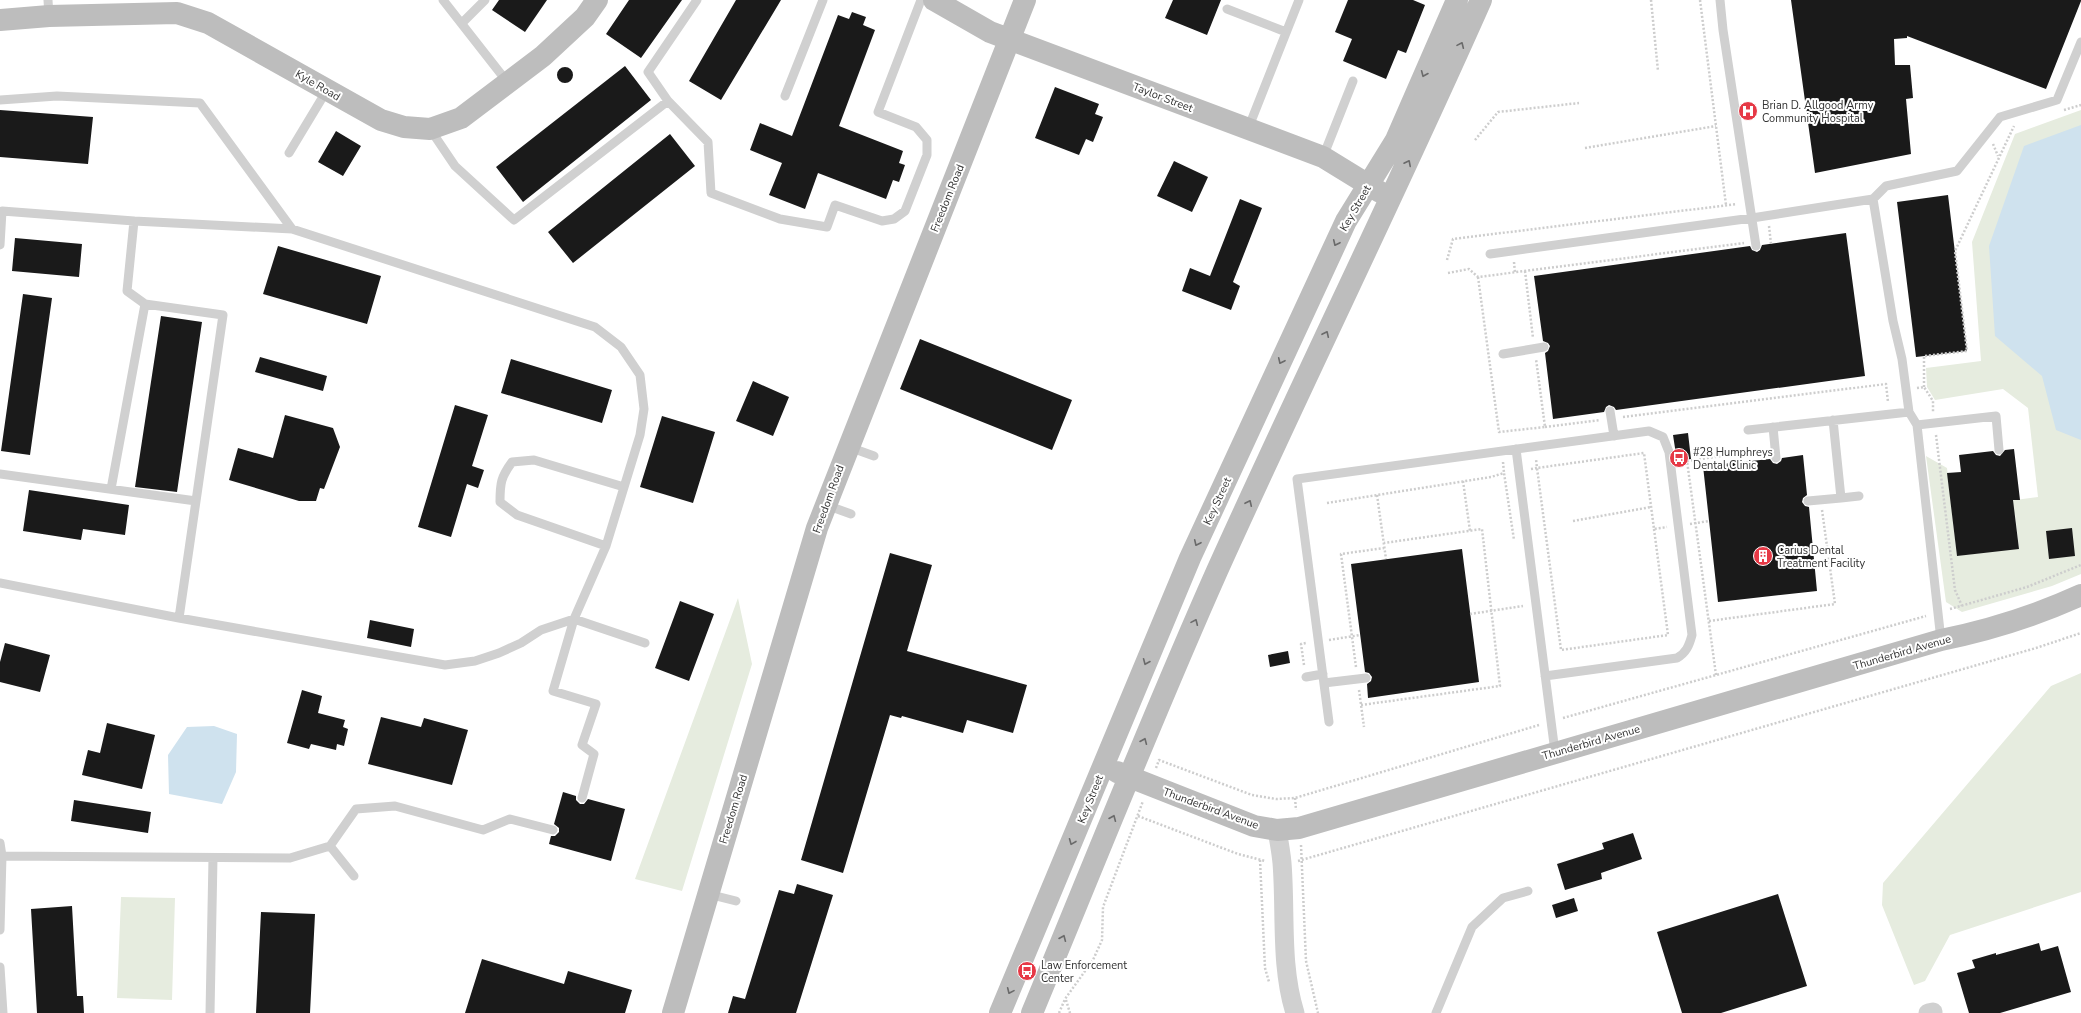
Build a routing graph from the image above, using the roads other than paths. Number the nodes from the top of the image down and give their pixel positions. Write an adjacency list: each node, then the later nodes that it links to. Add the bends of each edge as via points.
1 (443, 0): 16 (lane)
2 (485, 0): 16 (lane)
3 (597, 0): 21 (main road, Kyle Road, via 585,17 543,56)
4 (697, 0): 25 (lane, via 648,72)
5 (823, 0): 23 (lane)
6 (921, 0): 25 (lane, via 878,112 916,127 926,140 927,155 905,211 894,219 882,221 835,205 827,227 780,219 711,193 708,142)
7 (934, 0): 18 (main road, Taylor Street, via 990,32)
8 (1025, 0): 18 (main road, Freedom Road)
9 (1299, 0): 17 (lane)
10 (1457, 0): 30 (main road, Key Street, one-way to 30, via 1396,140)
11 (1481, 0): 31 (main road, one-way to 11)
12 (1720, 0): 33 (lane)
13 (49, 8): 15 (main road, Kyle Road); 22 (main road, Kyle Road, via 177,13 208,22)
14 (1227, 9): 17 (lane)
15 (0, 20)
16 (462, 23): 21 (lane)
17 (1286, 32): 27 (lane)
18 (1010, 39): 27 (main road, Taylor Street); 49 (main road, Freedom Road)
19 (2081, 42): 32 (lane, via 2057,100 2000,117 1957,171 1886,186)
20 (1353, 81): 29 (lane)
21 (508, 83): 26 (main road, Kyle Road, via 461,118)
22 (327, 90): 26 (main road, Kyle Road, via 381,120 404,127); 28 (lane)
23 (785, 96)
24 (0, 100): 35 (lane, via 57,96 200,103)
25 (668, 101): 26 (lane, via 514,220 455,166)
26 (430, 129)
27 (1248, 129): 29 (main road, Taylor Street)
28 (289, 153)
29 (1323, 158): 30 (main road, Taylor Street)
30 (1368, 185): 31 (main road, Taylor Street); 76 (main road, Key Street, one-way to 76, via 1346,221 1190,558)
31 (1390, 198): 77 (main road, one-way to 31, via 1180,657)
32 (1873, 199): 33 (lane); 42 (lane)
33 (1752, 218): 36 (lane); 38 (lane)
34 (134, 221): 35 (lane); 37 (lane, via 2,211); 39 (lane, via 127,291)
35 (292, 229): 55 (lane, via 596,327 621,347 640,375 644,410 640,435)
36 (1756, 244)
37 (0, 245)
38 (1490, 254)
39 (145, 304): 56 (lane); 59 (lane, via 223,315)
40 (1544, 347): 41 (lane)
41 (1503, 354)
42 (1909, 412): 44 (lane); 45 (lane)
43 (1611, 415): 48 (lane)
44 (1833, 420): 46 (lane); 58 (lane)
45 (1916, 426): 51 (lane, via 1996,416); 68 (lane)
46 (1773, 427): 47 (lane); 53 (lane)
47 (1748, 430)
48 (1614, 436): 50 (lane); 70 (lane, via 1649,431 1663,438 1669,452 1692,635 1684,654 1677,658)
49 (848, 447): 52 (lane); 61 (main road, Freedom Road)
50 (1516, 449): 70 (lane); 73 (lane, via 1297,479)
51 (2000, 450)
52 (874, 456)
53 (1776, 458)
54 (0, 474): 56 (lane)
55 (624, 487): 63 (lane); 63 (lane, via 534,460 512,462 503,474 500,502 517,515)
56 (111, 489): 59 (lane)
57 (1859, 496): 58 (lane)
58 (1841, 498): 60 (lane)
59 (196, 501): 66 (lane)
60 (1808, 501)
61 (826, 505): 62 (lane); 87 (main road, Freedom Road)
62 (851, 514)
63 (606, 546): 67 (lane)
64 (0, 583): 66 (lane)
65 (2081, 595): 68 (main road, Thunderbird Avenue, via 2056,607 1989,630)
66 (179, 618): 67 (lane, via 445,665 475,661 499,653 541,630)
67 (574, 619): 69 (lane); 78 (lane, via 553,691 596,704 582,745 594,754)
68 (1941, 640): 75 (main road, Thunderbird Avenue)
69 (645, 643)
70 (1545, 676): 75 (lane)
71 (1306, 677): 73 (lane)
72 (1362, 678): 73 (lane)
73 (1323, 679): 74 (lane)
74 (1329, 722)
75 (1555, 752): 80 (main road, Thunderbird Avenue, via 1299,828)
76 (1103, 767): 77 (main road, Thunderbird Avenue); 94 (main road, Key Street, one-way to 94)
77 (1140, 781): 80 (main road, Thunderbird Avenue, via 1254,826); 95 (main road, one-way to 77)
78 (582, 798)
79 (553, 830): 82 (lane, via 510,819 483,830 395,806 356,809)
80 (1277, 830): 96 (street, via 1282,863 1289,990)
81 (0, 843): 83 (lane)
82 (330, 846): 84 (lane, via 290,858); 85 (lane)
83 (2, 856): 84 (lane); 89 (lane)
84 (213, 858): 92 (lane)
85 (354, 876)
86 (1528, 890): 97 (lane, via 1503,898 1472,927)
87 (708, 894): 88 (lane); 93 (main road, Freedom Road)
88 (736, 901)
89 (0, 930)
90 (0, 967): 91 (lane)
91 (3, 1013)
92 (210, 1013)
93 (672, 1013)
94 (1000, 1013)
95 (1032, 1013)
96 (1295, 1013)
97 (1436, 1013)

